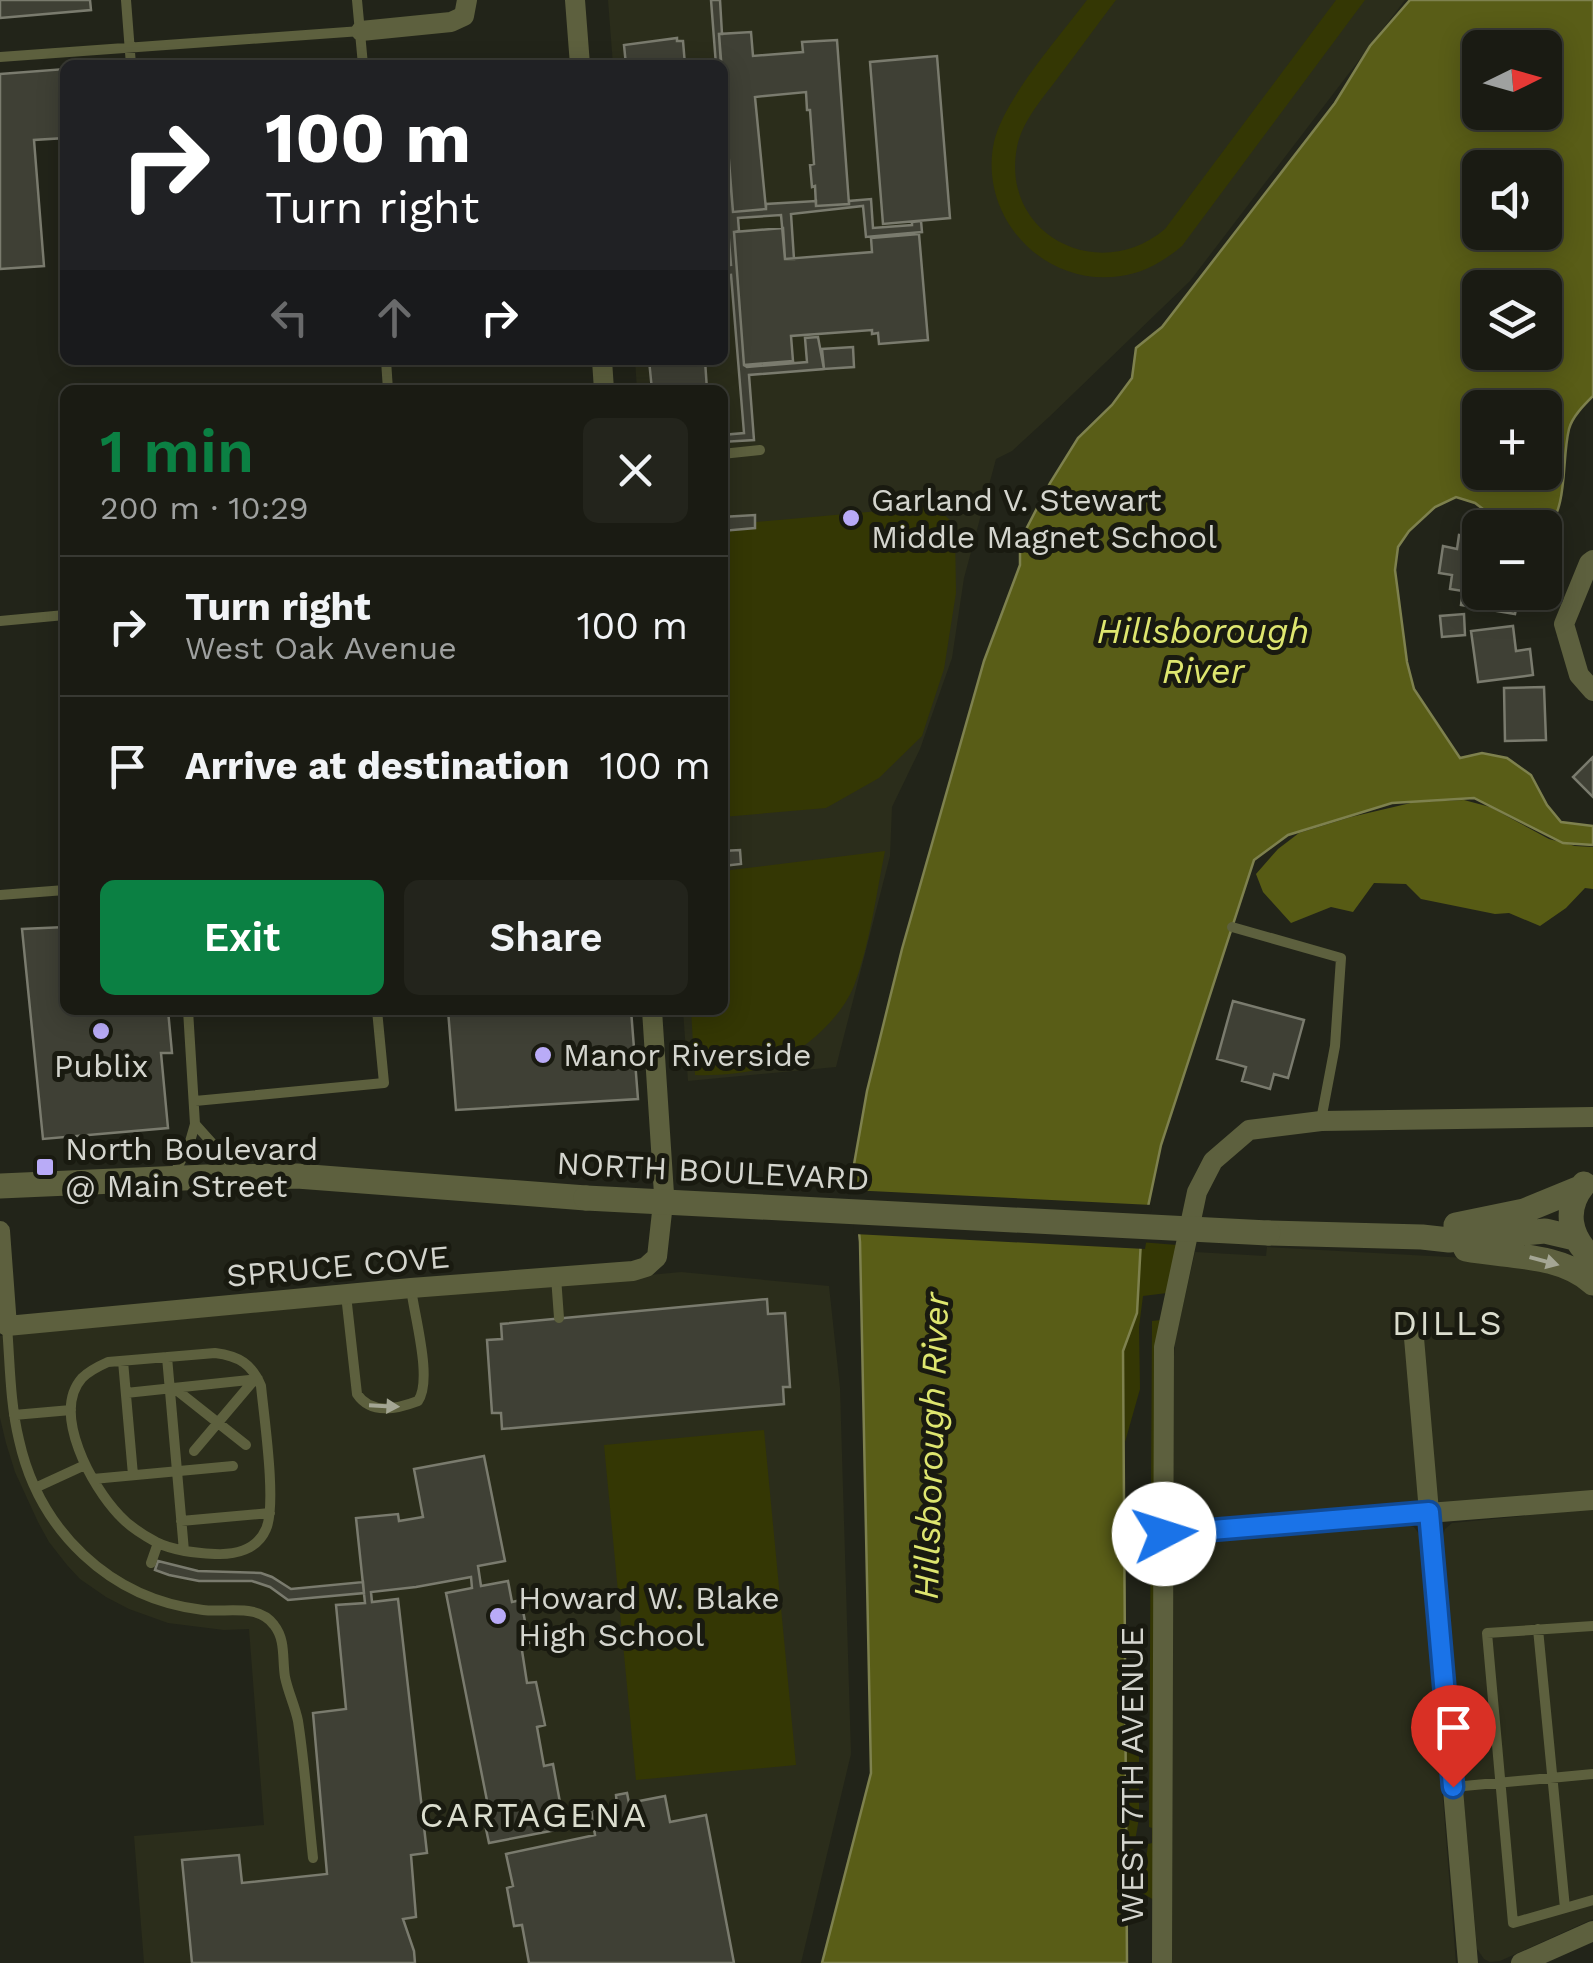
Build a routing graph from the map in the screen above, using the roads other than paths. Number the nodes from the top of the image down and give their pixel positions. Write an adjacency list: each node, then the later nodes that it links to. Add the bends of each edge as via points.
1 (126, 0): 6 (lane)
2 (358, 0): 5 (lane)
3 (468, 0): 5 (street, via 464,16 451,22)
4 (575, 0): 10 (street)
5 (361, 31): 6 (lane); 9 (lane)
6 (129, 47): 7 (lane); 8 (lane)
7 (0, 58)
8 (130, 60)
9 (363, 60)
10 (580, 60)
11 (760, 450): 12 (lane)
12 (728, 453)
13 (1593, 560): 16 (street, via 1564,624 1580,675)
14 (60, 615): 15 (lane)
15 (0, 621)
16 (1593, 691)
17 (60, 890): 18 (lane)
18 (0, 895)
19 (1232, 928): 25 (lane, via 1341,958)
20 (188, 1015): 23 (lane)
21 (377, 1015): 23 (lane, via 384,1083)
22 (652, 1015): 35 (street, SPRUCE COVE, via 664,1194 657,1258 633,1272)
23 (194, 1101): 26 (lane)
24 (1593, 1117): 25 (street)
25 (1321, 1121): 62 (street, WEST 7TH AVENUE, via 1249,1130 1214,1161 1196,1192 1164,1347)
26 (195, 1124): 27 (lane); 28 (lane)
27 (242, 1177): 28 (street, NORTH BOULEVARD); 32 (street, NORTH BOULEVARD, bridge)
28 (172, 1178): 30 (street, NORTH BOULEVARD)
29 (1587, 1182): 32 (street, NORTH BOULEVARD, via 1524,1211); 33 (street, via 1570,1212)
30 (0, 1186)
31 (0, 1231): 40 (street)
32 (1422, 1237): 33 (street, NORTH BOULEVARD, via 1545,1231); 36 (street, one-way to 36, via 1538,1260)
33 (1584, 1248): 34 (street)
34 (1593, 1274)
35 (556, 1278): 37 (street, SPRUCE COVE); 39 (lane)
36 (1593, 1283)
37 (410, 1288): 38 (street, SPRUCE COVE); 38 (lane, one-way to 37, via 357,1394 374,1408 388,1408 418,1402 423,1394)
38 (346, 1295): 40 (street, SPRUCE COVE)
39 (559, 1318)
40 (7, 1326): 48 (lane)
41 (1414, 1338): 59 (street)
42 (167, 1358): 43 (lane); 44 (lane, via 231,1356 256,1372); 45 (lane)
43 (122, 1361): 46 (lane); 47 (lane, via 92,1369 80,1380)
44 (256, 1379): 45 (lane); 49 (lane); 60 (lane)
45 (172, 1388): 46 (lane); 49 (lane); 54 (lane)
46 (126, 1393): 55 (lane)
47 (71, 1410): 48 (lane); 52 (lane)
48 (14, 1416): 57 (lane)
49 (218, 1422): 50 (lane); 51 (lane)
50 (246, 1445)
51 (194, 1451)
52 (85, 1465): 56 (lane); 57 (lane)
53 (233, 1466): 54 (lane)
54 (177, 1471): 55 (lane); 61 (lane)
55 (134, 1475): 56 (lane)
56 (93, 1478): 63 (lane, via 120,1516)
57 (35, 1488): 72 (lane, via 71,1544 111,1578 182,1606 250,1611 276,1627 297,1718)
58 (1593, 1500): 59 (street)
59 (1429, 1512): 62 (street); 71 (street)
60 (270, 1513): 61 (lane); 64 (lane, via 264,1533 243,1552)
61 (181, 1521): 64 (lane)
62 (1164, 1534): 76 (street, WEST 7TH AVENUE)
63 (158, 1543): 64 (lane); 65 (lane)
64 (184, 1552)
65 (151, 1563)
66 (1593, 1626): 67 (lane)
67 (1538, 1629): 69 (lane); 70 (lane, via 1487,1633)
68 (1593, 1774): 69 (lane)
69 (1552, 1778): 70 (lane); 74 (lane)
70 (1500, 1783): 71 (lane); 74 (lane, via 1513,1923)
71 (1453, 1787): 77 (street)
72 (313, 1858)
73 (1593, 1900): 74 (lane)
74 (1565, 1908)
75 (1593, 1931): 78 (street)
76 (1162, 1963)
77 (1468, 1963)
78 (1522, 1963)

